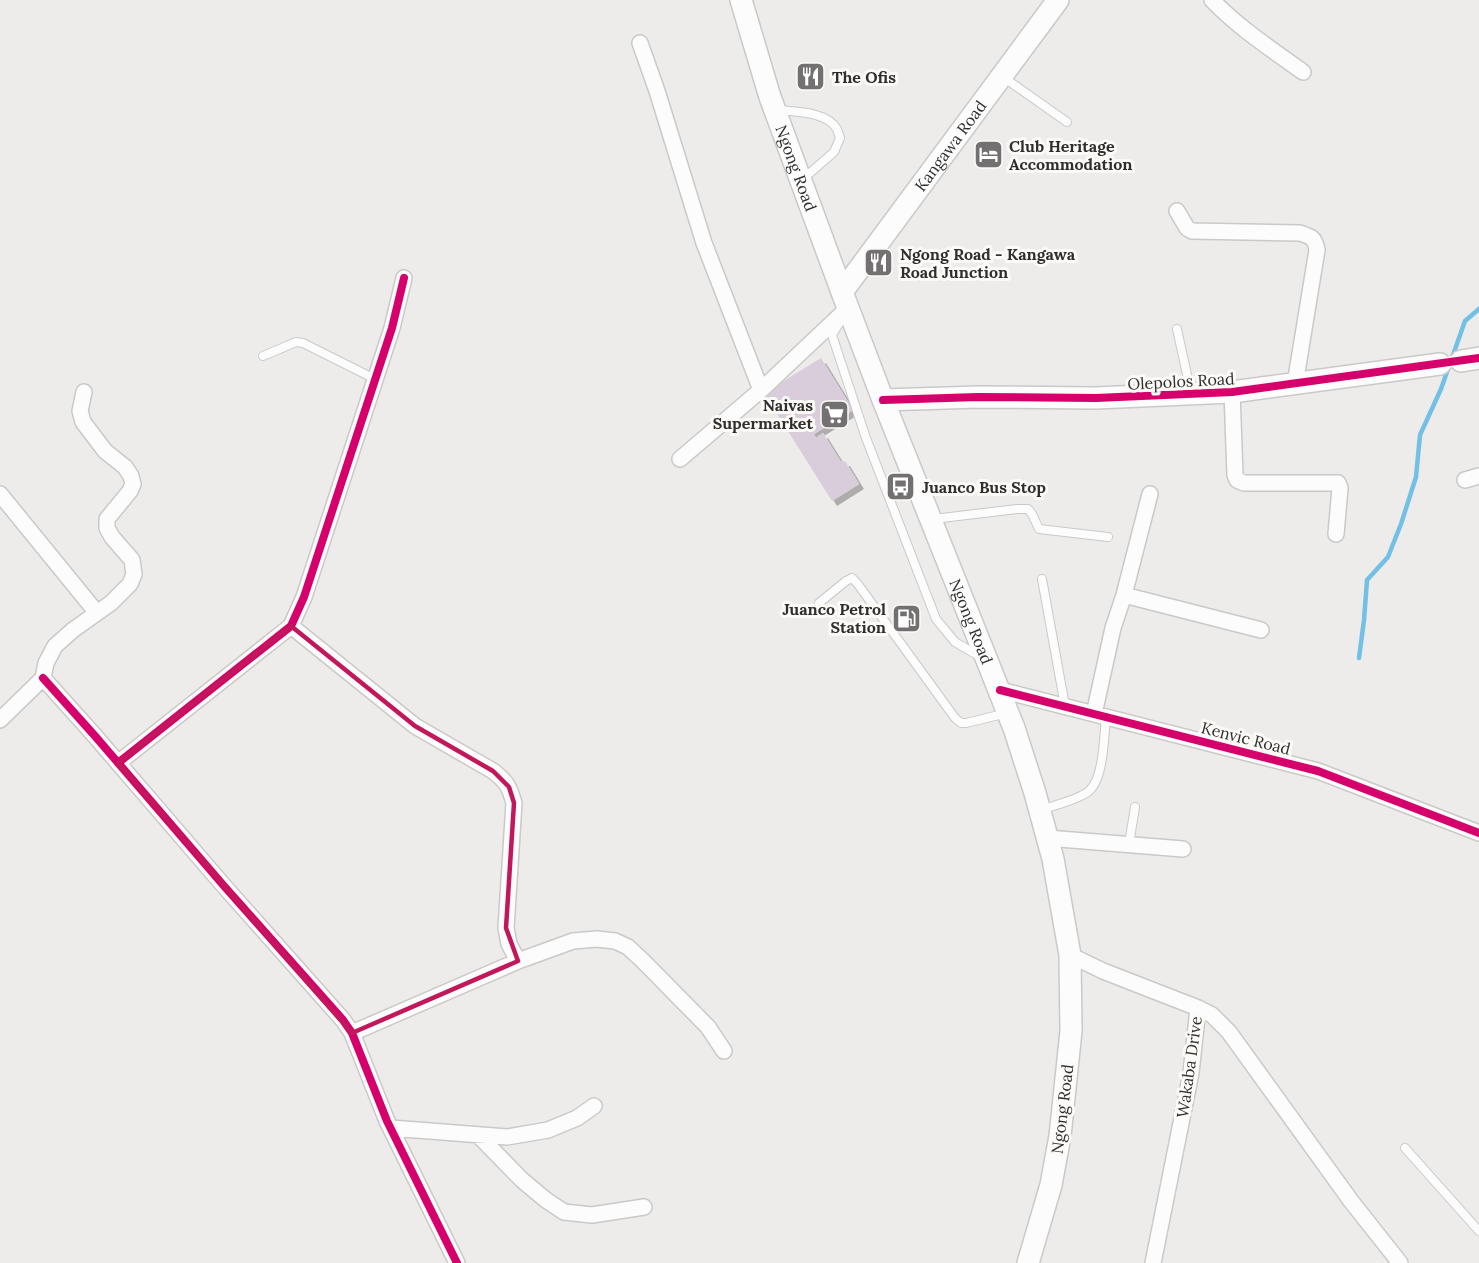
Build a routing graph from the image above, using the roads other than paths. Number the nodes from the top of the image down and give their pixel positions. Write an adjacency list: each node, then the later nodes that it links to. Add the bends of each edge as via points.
1 (741, 0): 7 (main road, Ngong Road)
2 (1058, 0): 6 (main road, Kangawa Road)
3 (1212, 0): 5 (street)
4 (640, 44): 19 (street, via 704,243)
5 (1303, 72)
6 (1001, 76): 8 (lane); 12 (main road, Kangawa Road)
7 (775, 110): 9 (main road, Ngong Road); 9 (lane, via 812,114 836,127 840,138 834,152)
8 (1067, 122)
9 (801, 181): 12 (main road, Ngong Road)
10 (1177, 211): 18 (street, via 1192,231 1300,233 1316,242)
11 (404, 278): 17 (street)
12 (845, 300): 19 (street); 23 (main road, Ngong Road); 36 (lane, via 832,335 866,438 936,619 955,642)
13 (1177, 329): 22 (lane)
14 (263, 356): 17 (lane, via 303,343)
15 (1470, 360): 16 (street, Olepolos Road)
16 (1440, 364): 18 (main road, Olepolos Road)
17 (375, 379): 34 (street)
18 (1295, 384): 21 (main road, Olepolos Road)
19 (761, 390): 24 (street)
20 (84, 392): 33 (street, via 82,422 105,451 125,467 133,484 108,519 107,528 132,560 134,574 130,584)
21 (1232, 392): 22 (main road, Olepolos Road); 28 (street, via 1237,480 1338,483)
22 (1192, 395): 23 (main road, Olepolos Road)
23 (883, 400): 27 (main road, Ngong Road)
24 (680, 459)
25 (0, 494): 33 (street)
26 (1150, 494): 31 (street)
27 (931, 519): 29 (lane, via 1028,509 1039,529); 36 (main road, Ngong Road)
28 (1336, 534)
29 (1108, 537)
30 (1042, 579): 39 (lane)
31 (1124, 595): 35 (street); 41 (street, via 1113,628)
32 (819, 603): 40 (lane, via 852,578 954,718 966,723)
33 (97, 613): 37 (street, via 55,646)
34 (291, 626): 43 (street); 51 (street, via 414,726 492,771 509,787 514,803 506,928)
35 (1261, 630)
36 (988, 661): 38 (main road, Ngong Road)
37 (43, 678): 42 (street); 43 (street)
38 (1000, 690): 39 (street, Kenvic Road); 40 (main road, Ngong Road)
39 (1065, 706): 41 (street, Kenvic Road)
40 (1008, 713): 45 (main road, Ngong Road)
41 (1100, 715): 45 (lane, via 1100,770 1094,785 1084,794); 46 (street, Kenvic Road, via 1318,771)
42 (0, 720)
43 (118, 763): 53 (street)
44 (1135, 807): 48 (lane)
45 (1040, 810): 47 (main road, Ngong Road)
46 (1479, 833)
47 (1047, 838): 48 (street); 50 (main road, Ngong Road)
48 (1129, 844): 49 (street)
49 (1183, 849)
50 (1070, 955): 52 (street, Wakaba Drive); 62 (main road, Ngong Road, via 1071,1031 1060,1136 1051,1185)
51 (518, 961): 53 (street); 54 (street, via 573,941 615,941 643,961 708,1027)
52 (1198, 1008): 63 (street, Wakaba Drive, via 1191,1073); 64 (street, via 1212,1015 1229,1032)
53 (352, 1033): 56 (street)
54 (724, 1051)
55 (594, 1106): 57 (street, via 548,1130 507,1137)
56 (391, 1128): 57 (street); 61 (street)
57 (479, 1136): 59 (street, via 522,1180 564,1212 592,1215)
58 (1405, 1148): 60 (lane)
59 (644, 1207)
60 (1479, 1231)
61 (457, 1263)
62 (1028, 1263)
63 (1153, 1263)
64 (1400, 1263)

